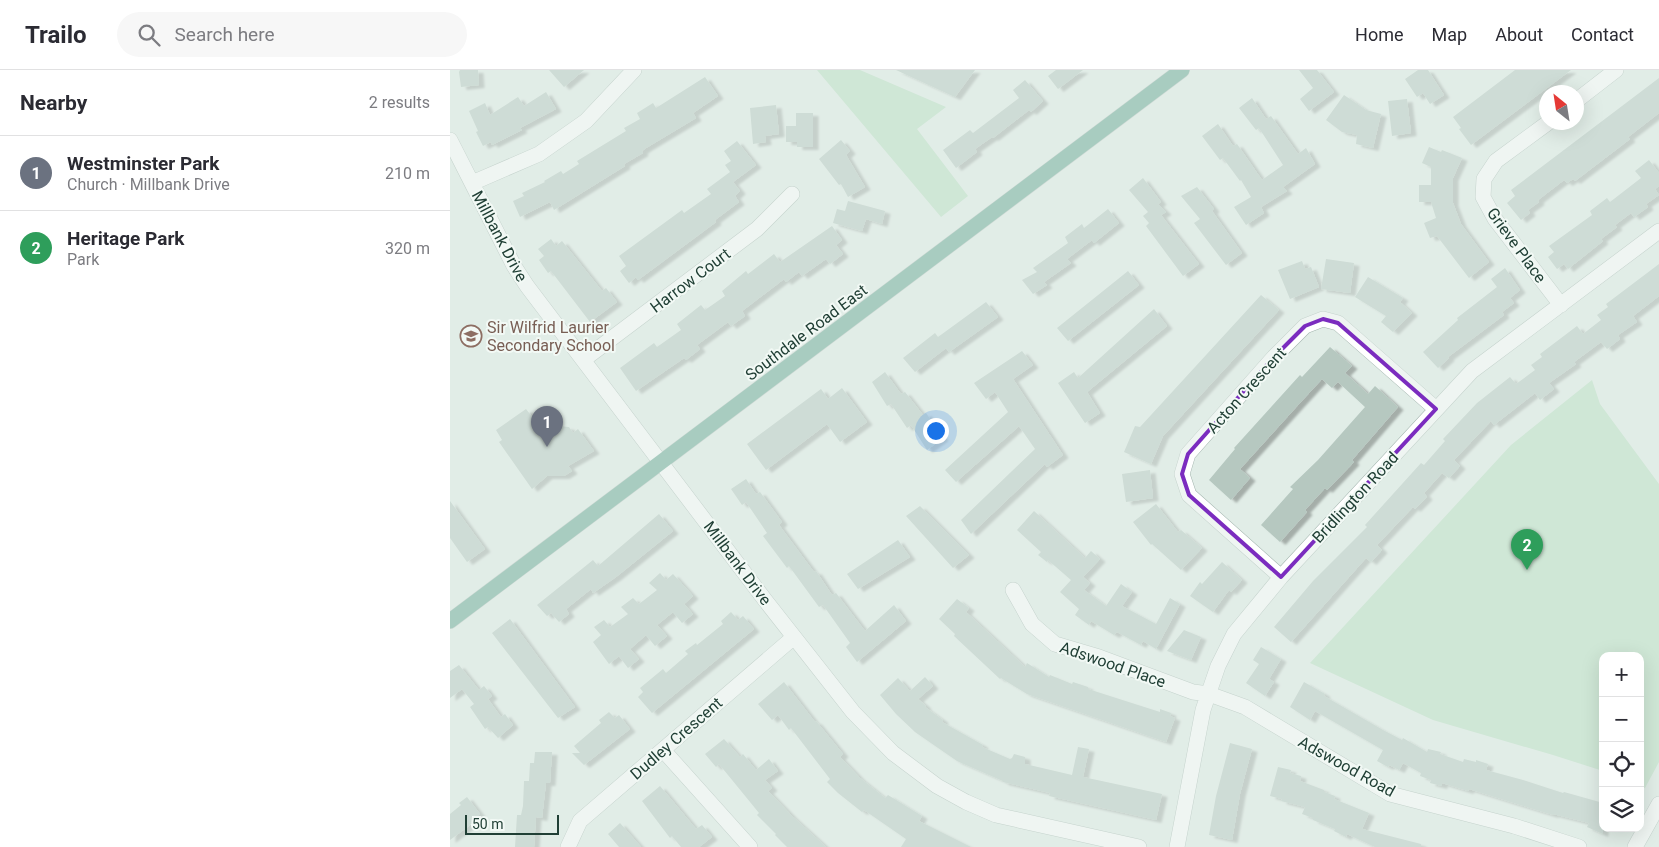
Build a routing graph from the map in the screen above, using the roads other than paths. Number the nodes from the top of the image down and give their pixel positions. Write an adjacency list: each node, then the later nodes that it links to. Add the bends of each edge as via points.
1 (634, 70): 7 (street, via 586,121 563,138 539,154)
2 (1182, 70): 13 (main road, Southdale Road East)
3 (1616, 70): 4 (street)
4 (1584, 95)
5 (1539, 130): 10 (street, Grieve Place, via 1496,162 1484,179 1483,197 1495,219)
6 (450, 140): 7 (street, Millbank Drive)
7 (472, 183): 11 (street, Millbank Drive, via 514,266)
8 (792, 194): 11 (street, Harrow Court, via 757,229)
9 (1659, 232): 10 (street, Bridlington Road)
10 (1561, 305): 12 (street, Bridlington Road, via 1472,371)
11 (583, 360): 13 (street, Millbank Drive)
12 (1436, 409): 14 (street, Bridlington Road); 14 (street, Acton Crescent, via 1338,322 1323,320 1305,326 1274,357 1188,454 1182,474 1189,495)
13 (662, 463): 16 (main road, Southdale Road East); 17 (street, Millbank Drive)
14 (1281, 577): 18 (street, Bridlington Road, via 1234,634)
15 (1013, 590): 18 (street, Adswood Place, via 1032,624 1055,644 1193,692)
16 (450, 621)
17 (794, 637): 19 (street, Dudley Crescent); 23 (street, Millbank Drive, via 853,712 893,754 937,786 996,815)
18 (1209, 694): 24 (street, Bridlington Road, via 1203,710); 25 (street, Adswood Road, via 1245,707 1390,794 1514,826)
19 (663, 750): 21 (street, Dudley Crescent, via 580,822); 22 (street)
20 (1657, 812): 26 (street)
21 (568, 847)
22 (750, 847)
23 (1139, 847)
24 (1177, 847)
25 (1579, 847)
26 (1635, 847)

